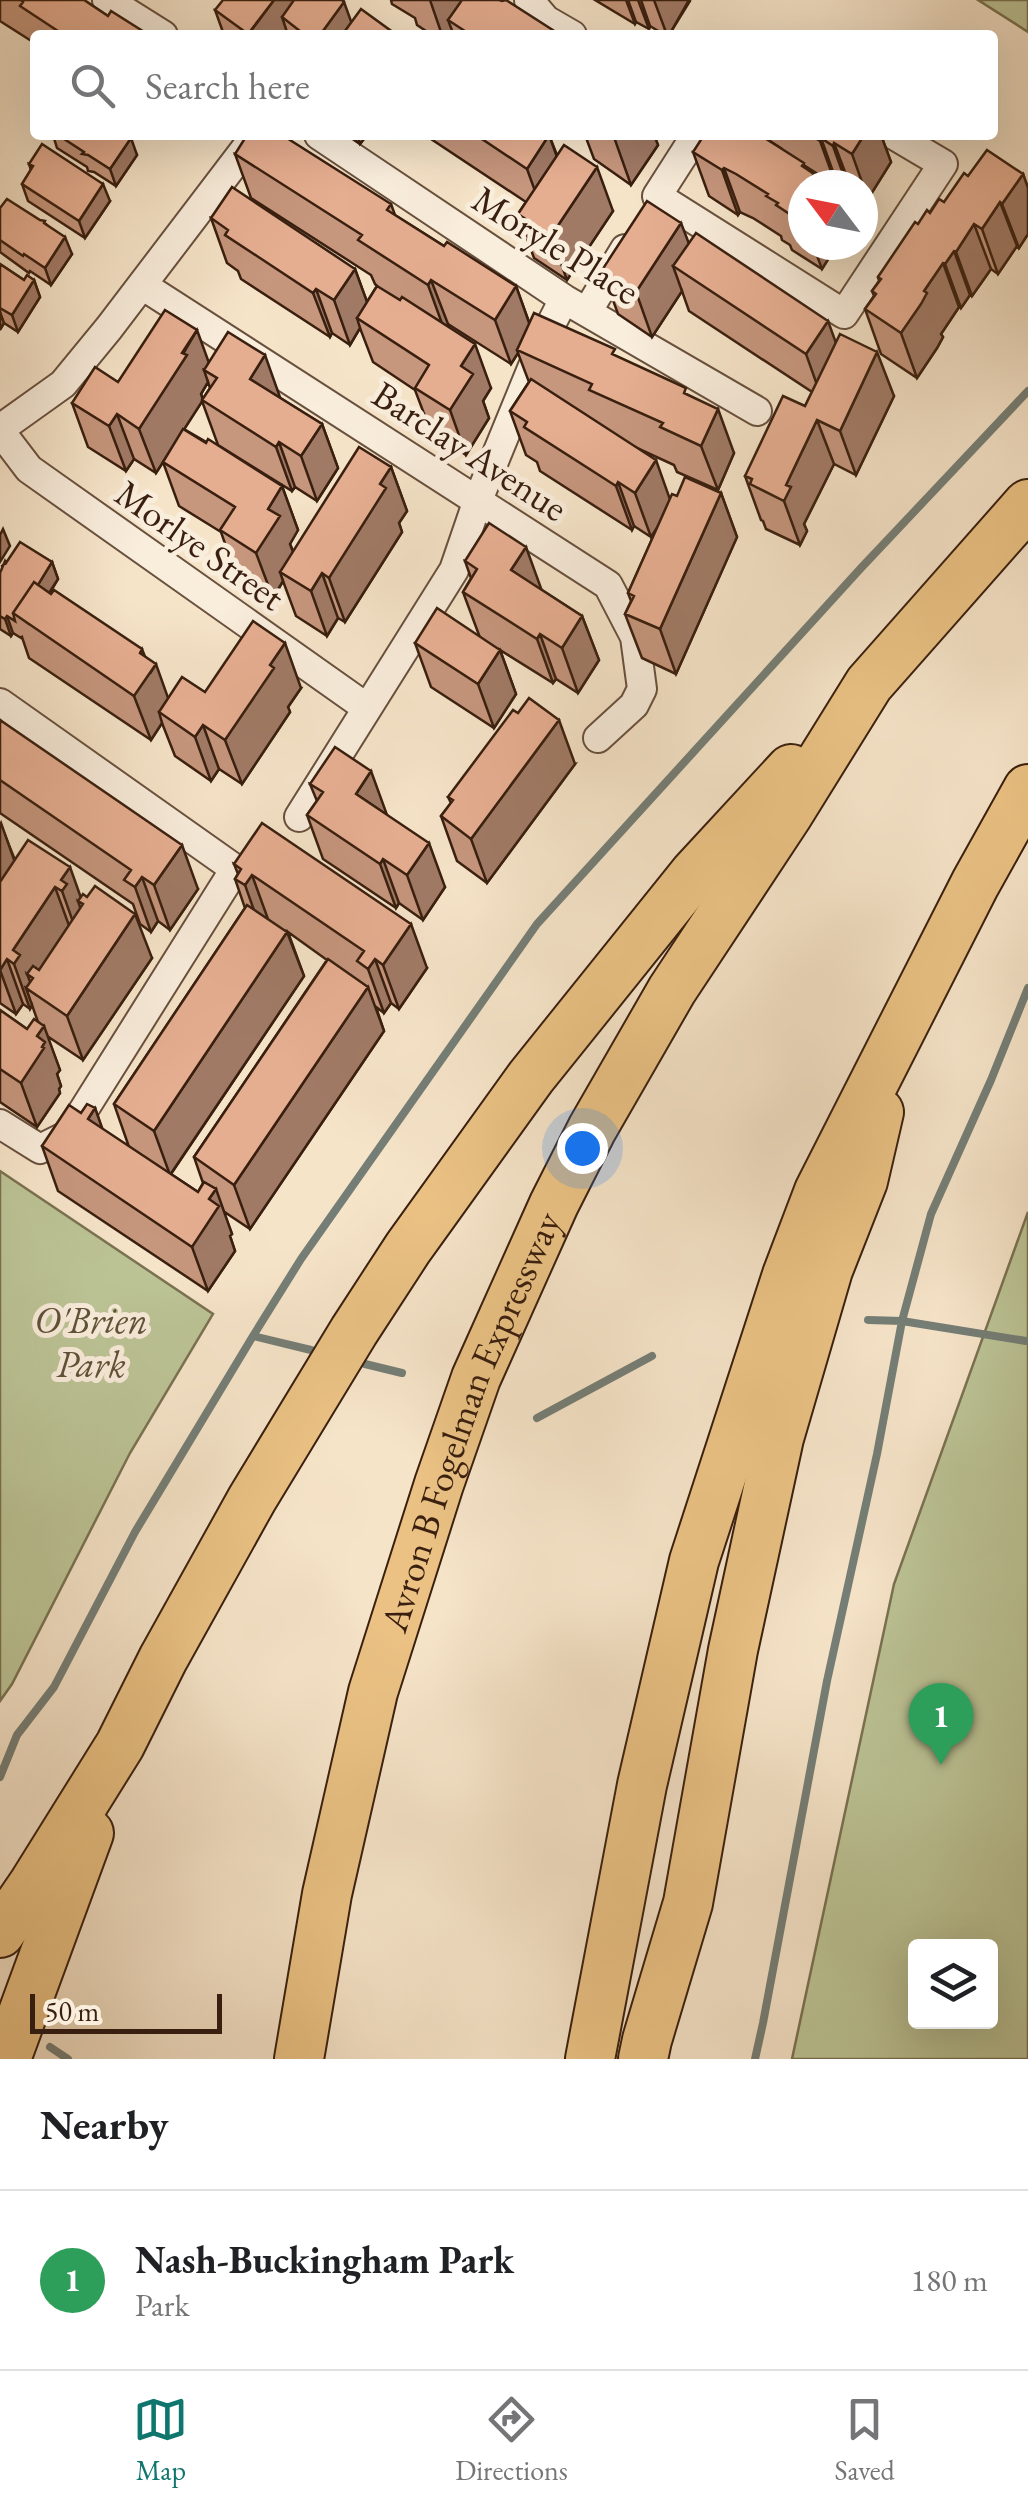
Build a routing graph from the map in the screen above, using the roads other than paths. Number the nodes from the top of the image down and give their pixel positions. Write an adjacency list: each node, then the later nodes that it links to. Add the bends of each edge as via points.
1 (108, 0): 3 (street)
2 (529, 0): 4 (street)
3 (155, 30)
4 (563, 30)
5 (252, 140): 10 (street)
6 (326, 140): 11 (street, Moryle Place)
7 (693, 140): 9 (street)
8 (902, 140): 9 (street, via 942,164 844,314)
9 (647, 212): 11 (street)
10 (142, 284): 13 (street, via 63,384); 14 (street, Barclay Avenue)
11 (575, 306): 12 (street, Moryle Place); 14 (street, via 547,332)
12 (758, 411)
13 (0, 430): 17 (street, Morlye Street, via 29,470)
14 (478, 500): 17 (street, via 454,570); 19 (street, Barclay Avenue, via 608,585 635,637 642,689 634,706)
15 (1028, 504): 16 (highway, Avron B Fogelman Expressway)
16 (870, 684): 24 (highway, via 694,874 531,1078 408,1248 252,1499); 28 (highway, Avron B Fogelman Expressway, via 630,1060 554,1204 476,1378 373,1692 327,1894)
17 (367, 708): 21 (street)
18 (5, 718): 23 (street, via 235,869 68,1135 40,1149)
19 (598, 738)
20 (1028, 789): 22 (highway)
21 (299, 817)
22 (894, 1046): 25 (highway, via 864,1180 828,1270 779,1438 732,1650); 29 (highway, via 820,1191 786,1275 694,1561 642,1785)
23 (0, 1124)
24 (120, 1745): 26 (highway); 27 (highway)
25 (688, 1903): 30 (highway); 31 (highway)
26 (0, 1932)
27 (6, 2059)
28 (299, 2059)
29 (590, 2059)
30 (644, 2059)
31 (672, 2059)

